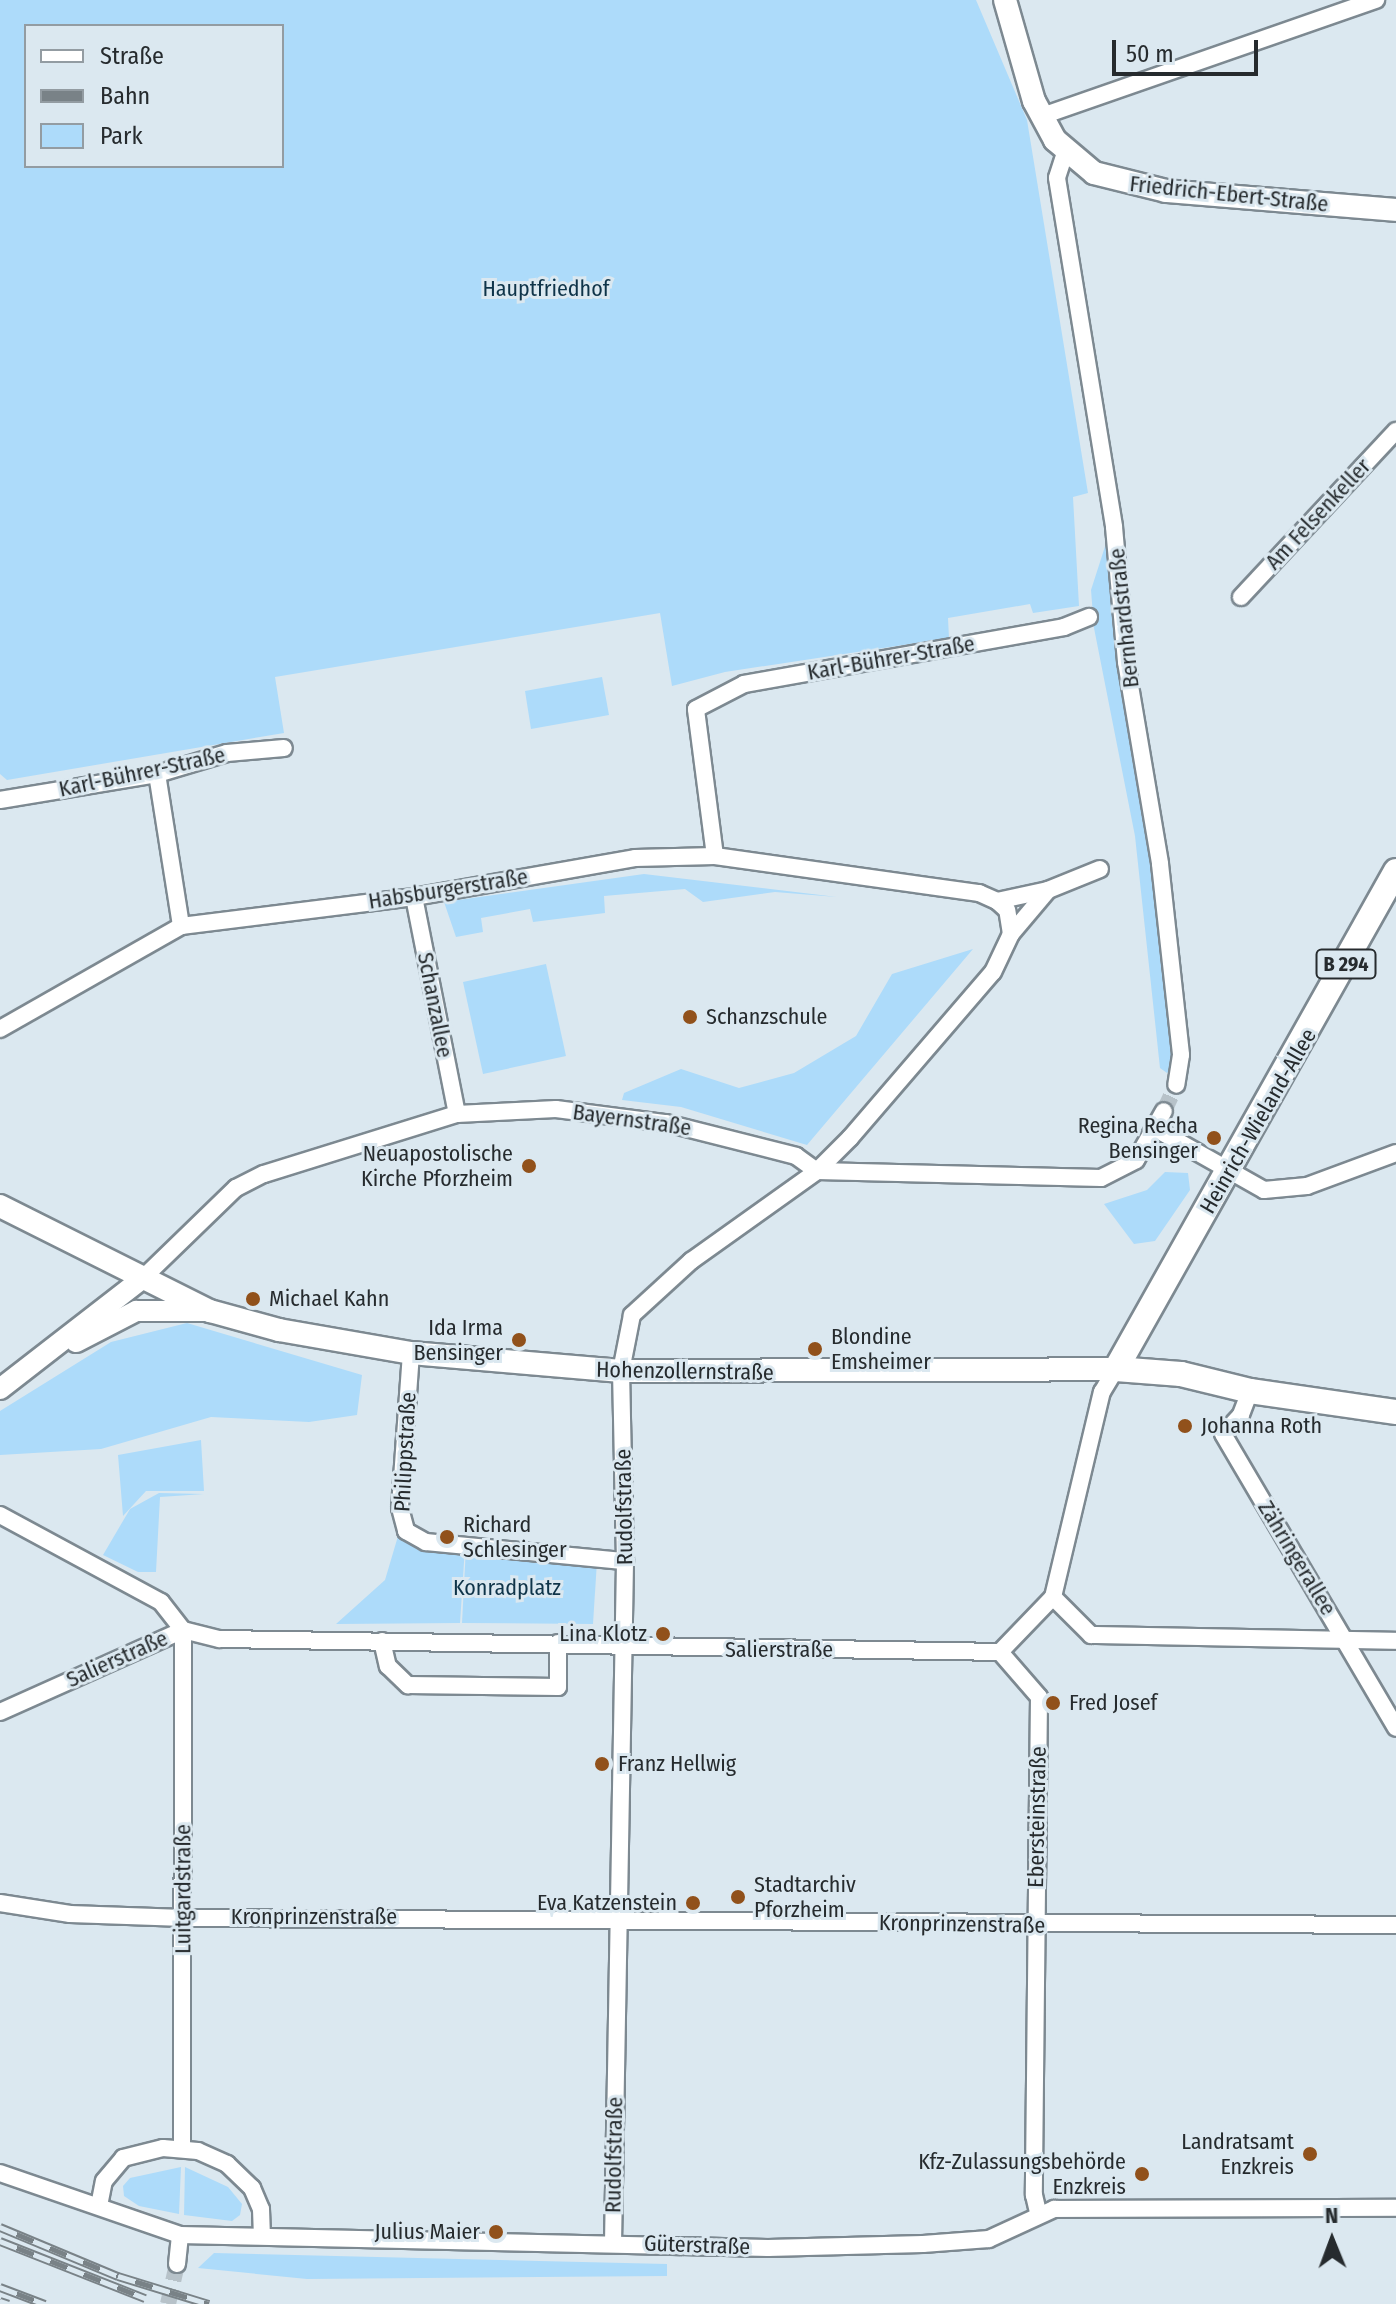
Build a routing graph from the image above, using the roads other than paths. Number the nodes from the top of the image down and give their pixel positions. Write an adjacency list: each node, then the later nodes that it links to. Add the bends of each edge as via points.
1 (1005, 0): 3 (main road)
2 (1376, 0): 3 (street)
3 (1042, 116): 4 (main road, Friedrich-Ebert-Straße)
4 (1065, 153): 5 (main road, Friedrich-Ebert-Straße, via 1094,173 1135,187); 21 (street, Bernhardstraße, via 1057,178 1114,527 1126,662 1158,849 1181,1055)
5 (1396, 210)
6 (1396, 431): 7 (street, Am Felsenkeller)
7 (1241, 597)
8 (1089, 617): 12 (street, Karl-Bührer-Straße, via 1064,627 744,684 696,709)
9 (284, 748): 10 (street, Karl-Bührer-Straße, via 227,753)
10 (157, 774): 11 (street, Karl-Bührer-Straße); 18 (street)
11 (0, 800)
12 (715, 856): 16 (street, Habsburgerstraße, via 635,858); 17 (street, Habsburgerstraße, via 979,893)
13 (1100, 869): 15 (street, Habsburgerstraße)
14 (1396, 871): 27 (main road, Heinrich-Wieland-Allee / B 294)
15 (1048, 890): 17 (street, Habsburgerstraße); 19 (street, Rudolfstraße)
16 (414, 897): 18 (street, Habsburgerstraße); 23 (street, Schanzallee)
17 (997, 901): 19 (street, via 1007,910)
18 (181, 926): 20 (street, Habsburgerstraße)
19 (1011, 934): 26 (street, Rudolfstraße, via 993,972)
20 (0, 1029)
21 (1176, 1085)
22 (1164, 1111): 24 (street)
23 (457, 1114): 26 (street, Bayernstraße, via 556,1109 666,1123 796,1156); 29 (street, Bayernstraße, via 264,1174 236,1188)
24 (1156, 1129): 26 (street, Bayernstraße, via 1136,1160 1101,1178); 27 (street)
25 (1396, 1153): 27 (street, via 1321,1181 1264,1190)
26 (817, 1171): 34 (street, Rudolfstraße, via 640,1305 632,1315)
27 (1229, 1174): 33 (main road, Heinrich-Wieland-Allee / B 294)
28 (0, 1206): 29 (main road, Hohenzollernstraße)
29 (142, 1279): 30 (main road, Hohenzollernstraße); 31 (street, Bayernstraße)
30 (210, 1311): 31 (street, Bayernstraße, via 136,1311 82,1342); 32 (main road, Hohenzollernstraße, via 279,1330)
31 (64, 1342): 35 (street, Bayernstraße)
32 (411, 1353): 34 (main road, Hohenzollernstraße); 39 (street, Philippstraße, via 400,1508 406,1531 420,1541)
33 (1116, 1369): 34 (main road, Hohenzollernstraße); 36 (main road, Hohenzollernstraße, via 1181,1374); 40 (street, via 1102,1392)
34 (621, 1371): 39 (street, Rudolfstraße)
35 (0, 1389)
36 (1250, 1391): 37 (main road, Hohenzollernstraße); 42 (street, Zähringerallee, via 1241,1415 1223,1434)
37 (1396, 1412)
38 (0, 1515): 41 (street, via 161,1602)
39 (625, 1561): 46 (street, Rudolfstraße)
40 (1053, 1597): 42 (street, via 1091,1635); 47 (street)
41 (183, 1630): 43 (street, Salierstraße, via 220,1639); 48 (street, Salierstraße); 52 (street, Luitgardstraße)
42 (1344, 1637): 44 (street); 49 (street, Zähringerallee)
43 (382, 1641): 45 (street, Salierstraße); 45 (street, via 388,1666 408,1685 468,1686 558,1687)
44 (1396, 1641)
45 (558, 1643): 46 (street, Salierstraße)
46 (622, 1649): 47 (street, Salierstraße); 51 (street, Rudolfstraße)
47 (1000, 1652): 53 (street, Ebersteinstraße, via 1039,1697)
48 (0, 1712)
49 (1396, 1728)
50 (0, 1903): 52 (street, Kronprinzenstraße, via 70,1914)
51 (619, 1917): 52 (street, Kronprinzenstraße); 53 (street, Kronprinzenstraße); 62 (street, Rudolfstraße)
52 (184, 1918): 55 (street, Luitgardstraße)
53 (1036, 1925): 54 (street, Kronprinzenstraße); 59 (street, Ebersteinstraße)
54 (1396, 1925)
55 (182, 2148): 57 (street, via 145,2151 114,2164); 61 (street, via 227,2164 252,2188 261,2209)
56 (0, 2173): 57 (street, Güterstraße)
57 (99, 2206): 60 (street, Güterstraße)
58 (1396, 2208): 59 (street, Güterstraße)
59 (1038, 2213): 62 (street, Güterstraße, via 1001,2235 964,2242 768,2248)
60 (180, 2235): 61 (street, Güterstraße); 63 (street)
61 (262, 2235): 62 (street, Güterstraße)
62 (613, 2243)
63 (177, 2264)

